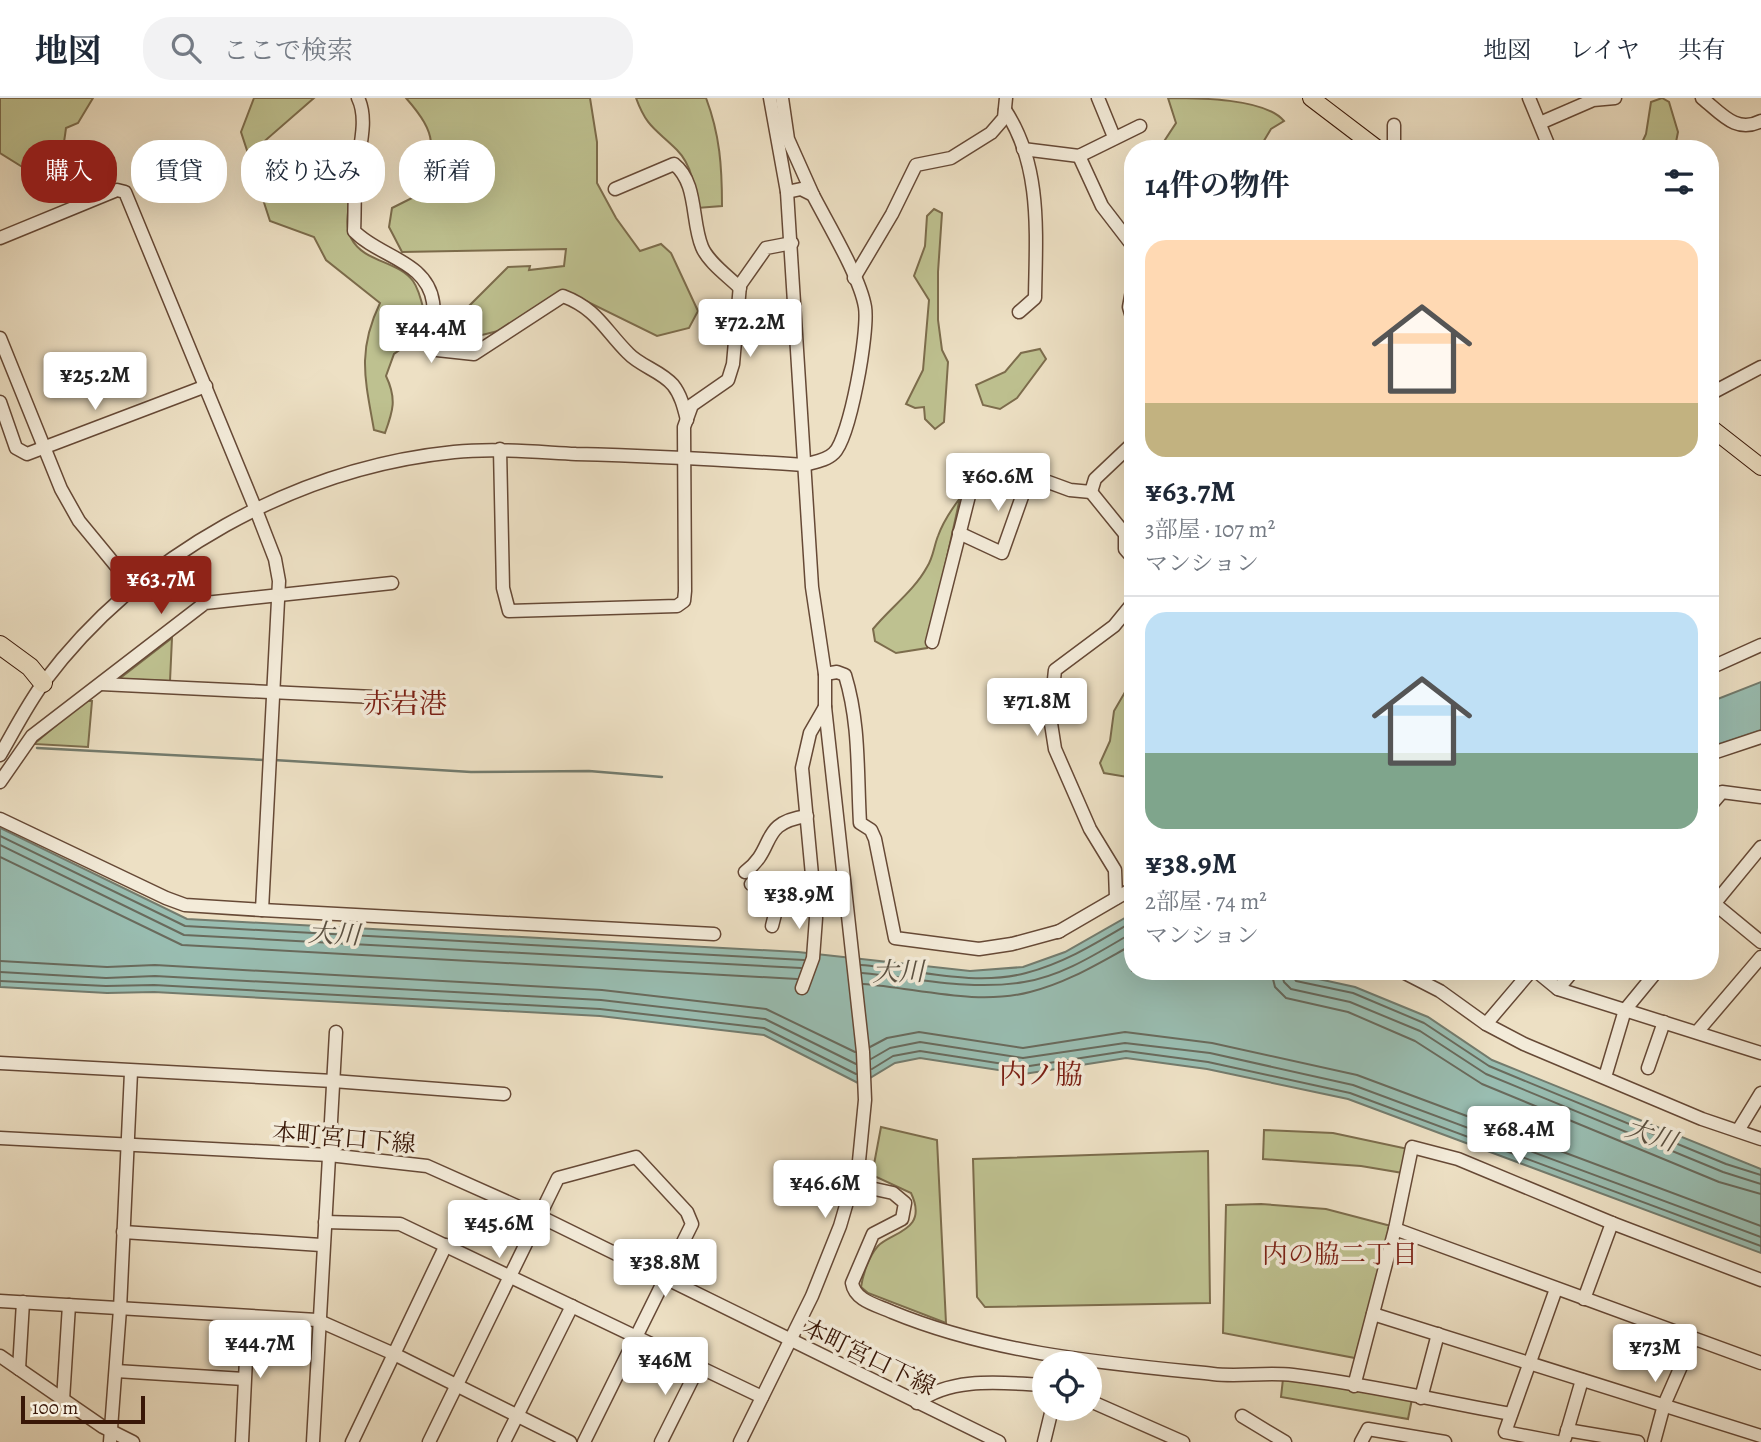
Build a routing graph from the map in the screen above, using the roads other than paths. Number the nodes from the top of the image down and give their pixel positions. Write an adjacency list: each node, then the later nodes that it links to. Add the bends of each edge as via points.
1 (358, 98): 34 (street, via 361,143 354,231 367,244 412,266 427,284 434,303 428,340 437,350 474,354 563,296 603,320 629,354 672,384)
2 (770, 98): 21 (street)
3 (782, 98): 22 (street, via 788,139)
4 (1098, 98): 14 (street)
5 (1311, 98): 15 (main road)
6 (1529, 98): 11 (street)
7 (1615, 98): 11 (street, via 1593,100)
8 (1702, 98): 10 (street, via 1737,126)
9 (1005, 104): 18 (street); 26 (street, via 1004,118 968,149 951,158 916,165)
10 (1761, 121)
11 (1540, 123): 17 (street)
12 (1394, 125): 16 (street)
13 (1140, 126): 14 (street)
14 (1114, 137): 19 (street)
15 (1366, 140)
16 (1394, 140)
17 (1547, 140)
18 (1023, 149): 19 (street); 28 (street, via 1037,200 1035,298)
19 (1079, 156): 23 (street, via 1102,205)
20 (615, 189): 27 (street, via 674,164 682,170 703,251)
21 (788, 192): 22 (street, via 801,189); 25 (street)
22 (813, 195): 26 (street)
23 (1124, 234)
24 (0, 238): 31 (street, via 117,190 125,192)
25 (792, 243): 27 (street, via 766,248); 40 (street)
26 (854, 278): 40 (street, via 865,305 866,327 851,412 834,453)
27 (740, 288): 34 (street, via 728,380 692,405)
28 (1019, 312)
29 (0, 338): 36 (street)
30 (1761, 368): 32 (street)
31 (206, 386): 36 (street); 44 (street)
32 (1719, 389)
33 (0, 402): 36 (street, via 16,448 27,454)
34 (687, 421): 39 (street)
35 (1719, 434): 41 (main road)
36 (45, 449): 48 (street, via 79,521)
37 (500, 449): 39 (street); 39 (street, via 503,588 509,611 516,612 661,608 684,601); 44 (street, via 426,456 361,469)
38 (1124, 452): 43 (street, via 1095,479)
39 (683, 457): 40 (street)
40 (803, 465): 56 (street, via 811,587)
41 (1761, 467)
42 (1030, 474): 43 (street, via 1070,490); 46 (street, via 999,464 981,472 973,481); 46 (street, via 1002,553)
43 (1091, 492): 45 (street)
44 (256, 510): 48 (street, via 154,572); 49 (street, via 275,559)
45 (1124, 530)
46 (959, 533): 51 (street)
47 (392, 583): 49 (street)
48 (135, 589): 57 (street, via 86,633)
49 (278, 595): 58 (street, via 205,603); 59 (street)
50 (1124, 614): 75 (street, via 1055,670 1050,717 1065,774 1115,870)
51 (932, 642)
52 (0, 645): 57 (highway)
53 (1761, 645): 55 (street)
54 (0, 658): 57 (highway, via 23,676)
55 (1719, 664)
56 (825, 674): 61 (street); 75 (street, via 845,675 854,707 859,733 860,822 874,839 895,938 979,949 1012,944 1059,932)
57 (43, 683): 64 (street)
58 (101, 684): 59 (street); 65 (street, via 32,736)
59 (273, 692): 60 (street); 76 (street)
60 (437, 700)
61 (825, 707): 68 (street, via 810,733 802,768); 107 (street, via 863,1052 865,1100)
62 (1761, 737): 63 (street)
63 (1719, 751)
64 (0, 755)
65 (0, 782)
66 (1719, 796): 67 (street, via 1722,792)
67 (1761, 797)
68 (807, 816): 71 (street); 72 (street, via 781,822 748,878)
69 (0, 819): 76 (street, via 185,905)
70 (1761, 847): 74 (street)
71 (815, 887): 72 (street); 87 (street, via 813,958)
72 (781, 891): 78 (street)
73 (1124, 894): 75 (street)
74 (1719, 895)
75 (1116, 898)
76 (262, 910): 79 (street)
77 (1719, 910): 80 (street)
78 (772, 926)
79 (714, 934)
80 (1761, 942)
81 (1761, 957): 93 (street)
82 (1419, 980): 91 (street)
83 (1523, 980): 91 (street)
84 (1547, 980): 88 (street)
85 (1566, 980): 88 (street)
86 (1650, 980): 89 (street)
87 (802, 988)
88 (1558, 989): 89 (street)
89 (1625, 1010): 90 (street); 98 (street)
90 (1664, 1022): 93 (street); 96 (street)
91 (1486, 1024): 98 (street)
92 (336, 1032): 99 (street)
93 (1697, 1032): 94 (street)
94 (1761, 1053)
95 (0, 1063): 97 (street)
96 (1648, 1068)
97 (131, 1072): 99 (street); 105 (street)
98 (1605, 1077): 102 (street, via 1702,1119)
99 (333, 1081): 101 (street); 106 (street)
100 (1761, 1093): 102 (street)
101 (504, 1094)
102 (1739, 1129): 104 (street)
103 (0, 1138): 105 (street, 本町宮口下線)
104 (1761, 1139)
105 (128, 1146): 106 (street, 本町宮口下線); 112 (street)
106 (329, 1155): 108 (street, 本町宮口下線, via 427,1166); 109 (street)
107 (852, 1184): 131 (street, via 840,1226); 143 (street, via 893,1193 905,1203 902,1219 873,1234 853,1290 911,1319 984,1344 1088,1360 1215,1374 1291,1375)
108 (539, 1216): 115 (street); 117 (street, 本町宮口下線); 117 (street, via 558,1178 636,1157 687,1212 692,1224)
109 (325, 1222): 113 (street); 114 (street, via 400,1224)
110 (1612, 1223): 111 (street, via 1458,1159 1412,1147); 116 (street); 119 (street)
111 (1395, 1229): 118 (street); 125 (street)
112 (123, 1232): 113 (street); 124 (street)
113 (321, 1245): 127 (street)
114 (446, 1245): 115 (street); 132 (street)
115 (510, 1276): 123 (street); 142 (street)
116 (1761, 1280)
117 (665, 1281): 129 (street); 131 (street, 本町宮口下線)
118 (1556, 1289): 119 (street); 134 (street)
119 (1584, 1299): 130 (street)
120 (0, 1301): 121 (street)
121 (23, 1302): 122 (street); 137 (street)
122 (69, 1305): 124 (street); 146 (street)
123 (572, 1306): 129 (street); 151 (street)
124 (120, 1309): 126 (street); 138 (street)
125 (1373, 1314): 128 (street); 143 (street)
126 (248, 1317): 127 (street); 139 (street)
127 (317, 1320): 132 (street); 160 (street)
128 (1438, 1334): 134 (street); 145 (street)
129 (636, 1338): 136 (street); 165 (street)
130 (1693, 1339): 135 (street); 148 (street)
131 (789, 1341): 144 (street); 147 (street, 本町宮口下線)
132 (394, 1354): 142 (street); 161 (street)
133 (0, 1356): 137 (street)
134 (1530, 1363): 140 (street); 150 (street)
135 (1761, 1363)
136 (698, 1368): 144 (street); 166 (street)
137 (19, 1369): 146 (street)
138 (116, 1371): 139 (street); 156 (street)
139 (244, 1378): 159 (street)
140 (1582, 1380): 148 (street); 154 (street)
141 (1032, 1384): 147 (street, via 948,1388)
142 (456, 1386): 151 (street); 162 (street)
143 (1354, 1386): 145 (street)
144 (762, 1396): 167 (street)
145 (1421, 1398): 150 (street)
146 (64, 1400): 156 (street)
147 (917, 1403): 168 (street, 本町宮口下線)
148 (1664, 1405): 155 (street); 175 (street)
149 (1102, 1406): 170 (street)
150 (1511, 1414): 173 (street, via 1505,1432)
151 (517, 1416): 163 (street); 164 (street)
152 (1242, 1416): 171 (street)
153 (1049, 1421): 169 (street)
154 (1565, 1436): 174 (street)
155 (1761, 1436)
156 (110, 1437): 158 (street)
157 (1434, 1441): 172 (street, via 1375,1434)
158 (133, 1442)
159 (242, 1442)
160 (313, 1442)
161 (352, 1442)
162 (429, 1442)
163 (504, 1442)
164 (570, 1442)
165 (584, 1442)
166 (661, 1442)
167 (740, 1442)
168 (999, 1442)
169 (1044, 1442)
170 (1183, 1442)
171 (1285, 1442)
172 (1363, 1442)
173 (1557, 1442)
174 (1638, 1442)
175 (1654, 1442)

